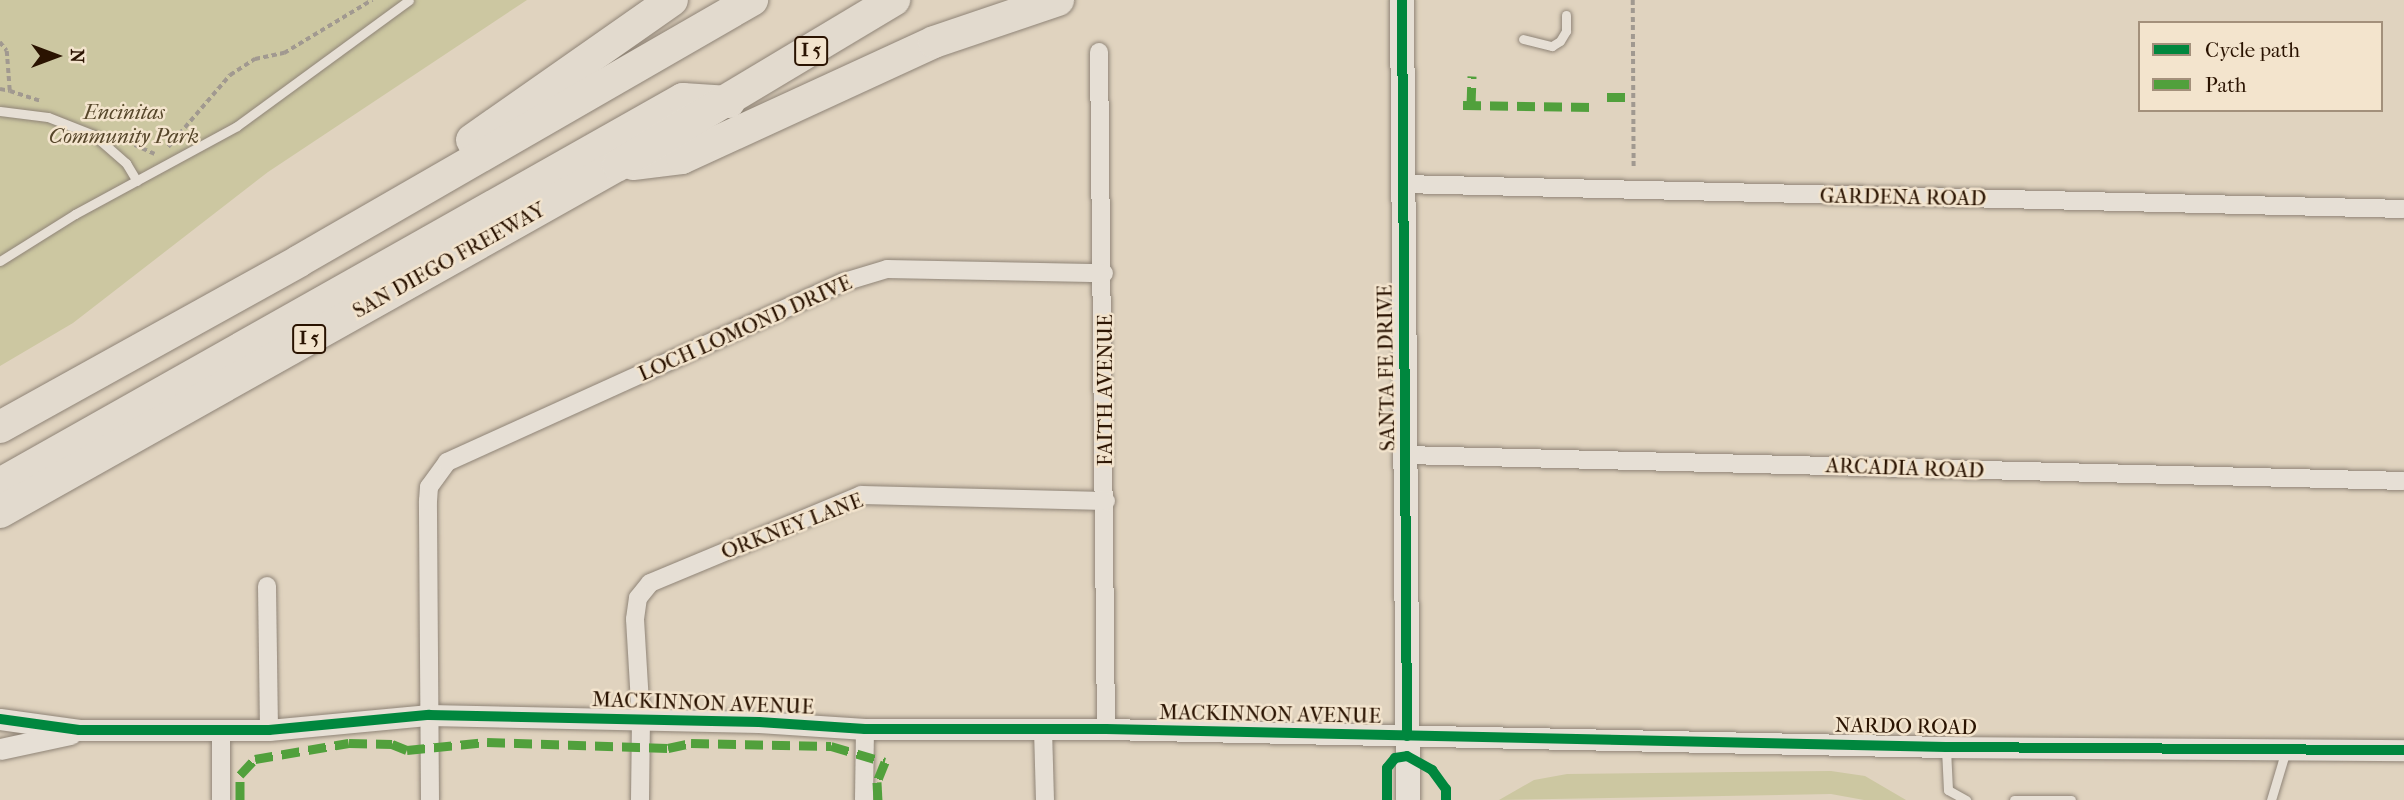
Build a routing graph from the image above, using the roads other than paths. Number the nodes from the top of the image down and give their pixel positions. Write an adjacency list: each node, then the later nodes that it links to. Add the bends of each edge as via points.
1 (409, 0): 14 (lane, via 237,126)
2 (672, 0): 18 (highway)
3 (752, 0): 8 (highway)
4 (894, 0): 11 (highway, SAN DIEGO FREEWAY / I 5)
5 (1058, 0): 13 (highway, via 934,42 682,158)
6 (1402, 0): 15 (main road, SANTA FE DRIVE)
7 (1566, 15): 9 (lane, via 1566,31 1552,46)
8 (687, 37): 18 (highway); 21 (highway, via 664,71)
9 (1523, 39)
10 (1099, 52): 19 (street, FAITH AVENUE)
11 (729, 102): 13 (highway, SAN DIEGO FREEWAY / I 5); 24 (highway, via 683,99)
12 (0, 111): 14 (lane, via 48,117 94,135 126,163)
13 (618, 166): 26 (highway, SAN DIEGO FREEWAY / I 5)
14 (137, 181): 17 (lane)
15 (1403, 184): 16 (street, GARDENA ROAD); 22 (main road, SANTA FE DRIVE)
16 (2404, 209)
17 (0, 261)
18 (299, 261): 20 (highway)
19 (1104, 272): 25 (street, FAITH AVENUE); 28 (street, LOCH LOMOND DRIVE, via 887,269 844,282 447,462 429,487 428,501)
20 (0, 427)
21 (0, 449)
22 (1406, 455): 23 (street, ARCADIA ROAD); 37 (main road, SANTA FE DRIVE)
23 (2404, 481)
24 (0, 484)
25 (1105, 501): 30 (street, ORKNEY LANE, via 861,495 650,583 638,598 635,620); 33 (street, FAITH AVENUE)
26 (0, 512)
27 (267, 586): 35 (street)
28 (429, 715): 30 (street, MACKINNON AVENUE); 35 (street, MACKINNON AVENUE); 43 (street)
29 (0, 719): 34 (street, MACKINNON AVENUE)
30 (641, 720): 31 (street, MACKINNON AVENUE); 44 (street)
31 (865, 729): 32 (street, MACKINNON AVENUE); 45 (street)
32 (1043, 729): 33 (street, MACKINNON AVENUE); 46 (street)
33 (1105, 729): 37 (street, MACKINNON AVENUE)
34 (79, 730): 36 (street, MACKINNON AVENUE); 40 (street)
35 (269, 730): 36 (street, MACKINNON AVENUE)
36 (221, 732): 42 (street)
37 (1407, 736): 38 (street, NARDO ROAD); 47 (main road, SANTA FE DRIVE)
38 (1946, 747): 39 (street, NARDO ROAD); 48 (lane, via 1948,790)
39 (2287, 748): 41 (street, NARDO ROAD); 51 (lane)
40 (0, 749)
41 (2404, 750)
42 (221, 800)
43 (430, 800)
44 (640, 800)
45 (864, 800)
46 (1045, 800)
47 (1408, 800)
48 (1966, 800)
49 (2014, 800): 50 (lane)
50 (2071, 800)
51 (2271, 800)

